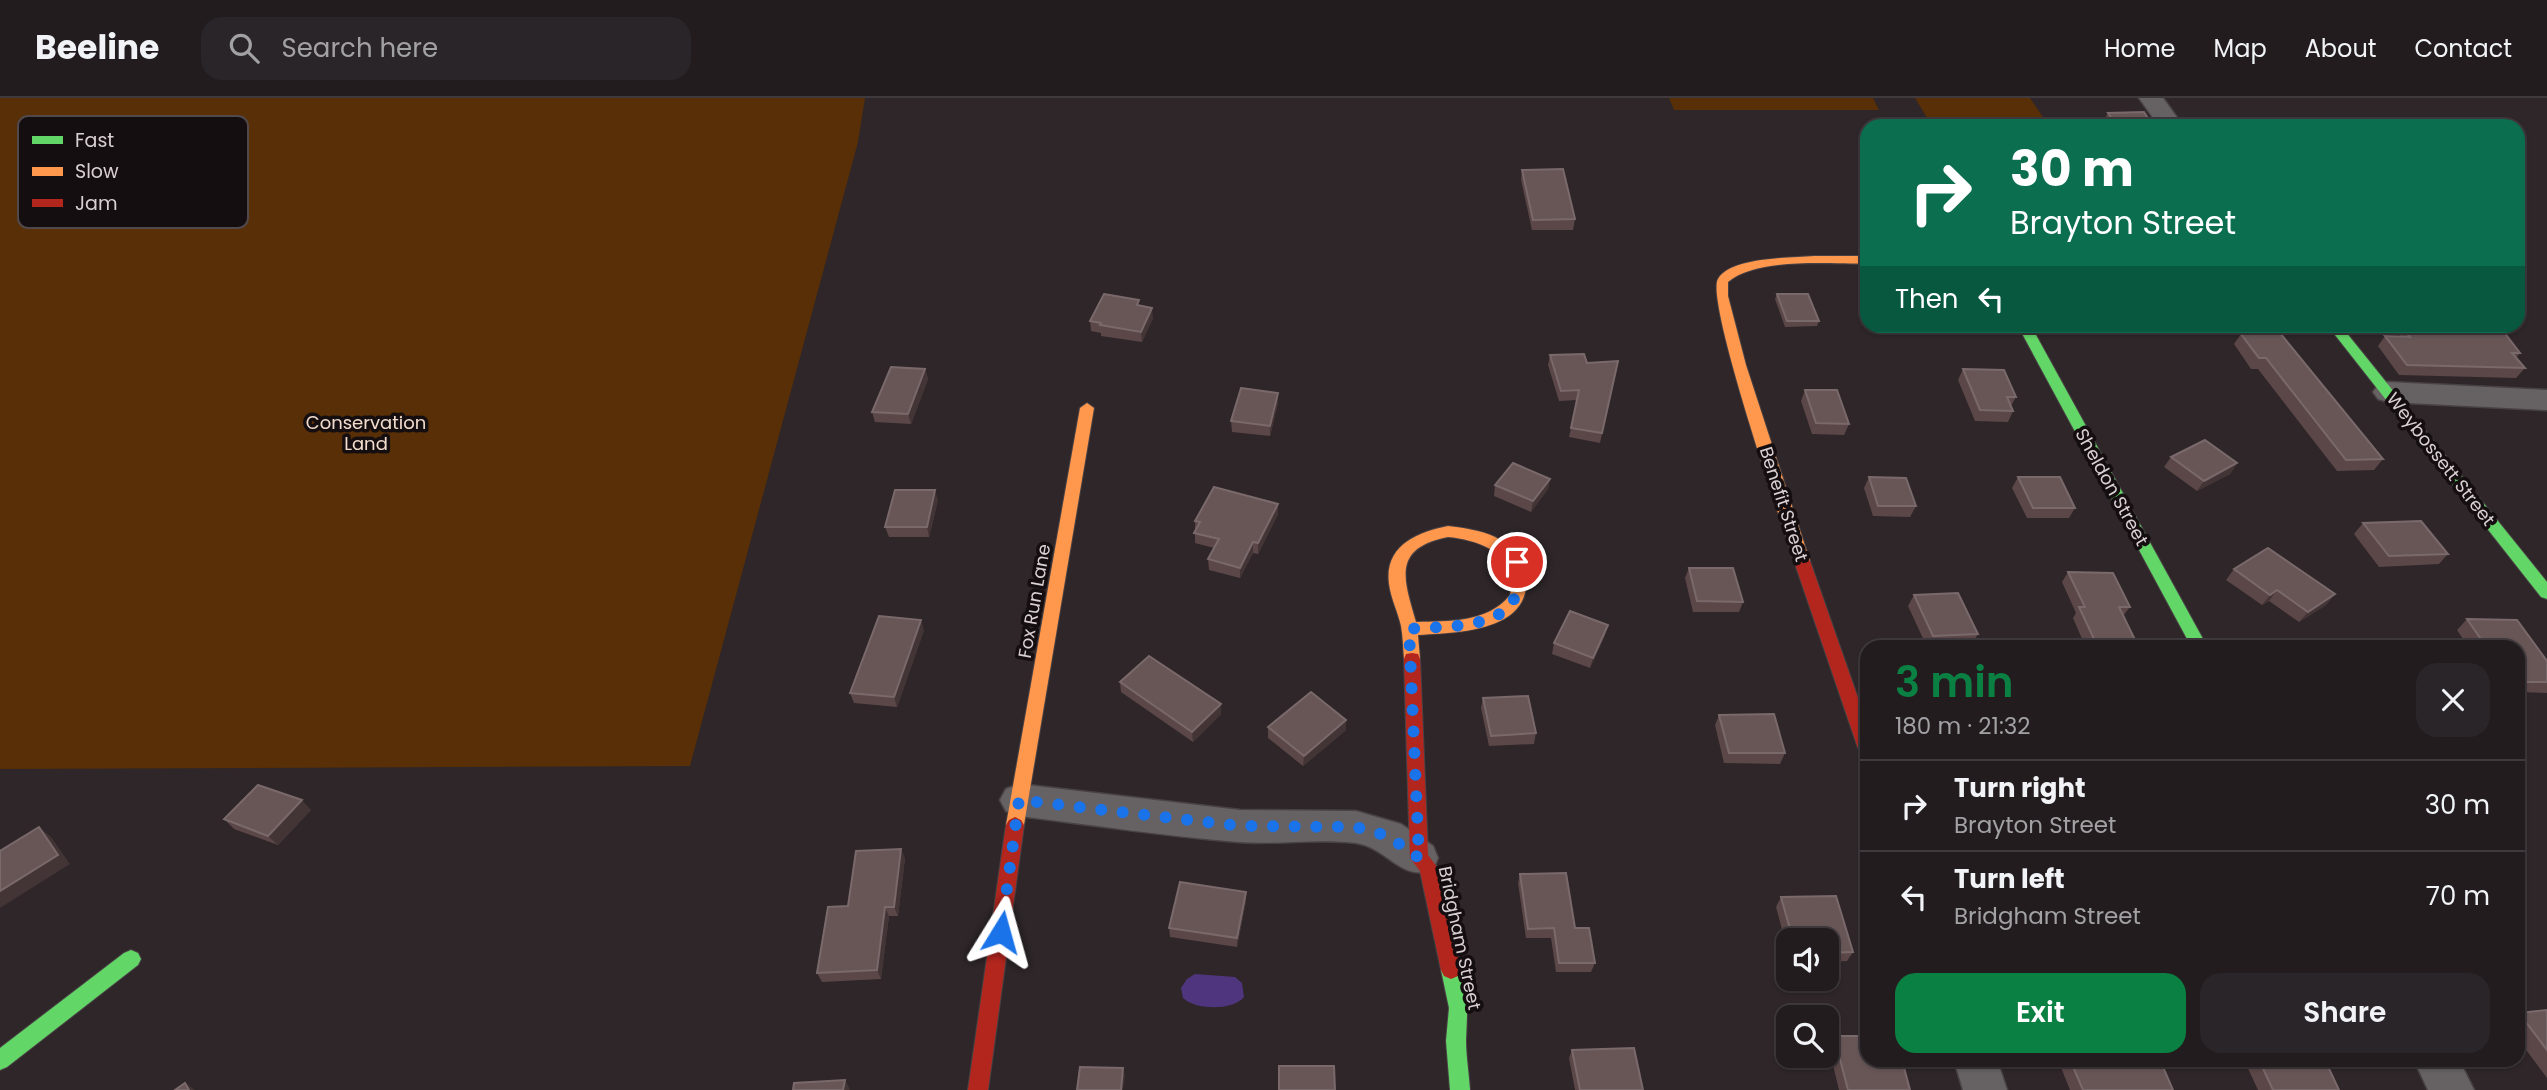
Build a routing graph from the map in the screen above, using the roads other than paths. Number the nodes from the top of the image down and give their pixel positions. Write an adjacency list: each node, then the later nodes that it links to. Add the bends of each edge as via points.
1 (2151, 98): 2 (street)
2 (2166, 119)
3 (1860, 260): 12 (street, Benefit Street, via 1760,263 1722,282 1740,365)
4 (2028, 333): 11 (street, Sheldon Street)
5 (2340, 333): 6 (street, Weybossett Street)
6 (2388, 392): 7 (street); 9 (street, Weybossett Street)
7 (2547, 400)
8 (1087, 408): 13 (street, Fox Run Lane)
9 (2547, 593)
10 (1409, 629): 10 (street, Bridgham Street, via 1397,590 1397,565 1405,545 1428,534 1457,531 1502,547 1517,562 1521,582 1509,608 1465,625); 14 (street, Bridgham Street)
11 (2196, 640)
12 (1860, 728)
13 (1019, 800): 14 (street, via 1240,826 1356,827 1388,836); 19 (street, Fox Run Lane)
14 (1419, 858): 20 (street, Bridgham Street, via 1428,867 1459,1008)
15 (131, 959): 16 (street)
16 (0, 1060)
17 (1977, 1067): 21 (street)
18 (2439, 1067): 22 (street)
19 (978, 1090)
20 (1460, 1090)
21 (1985, 1090)
22 (2452, 1090)

